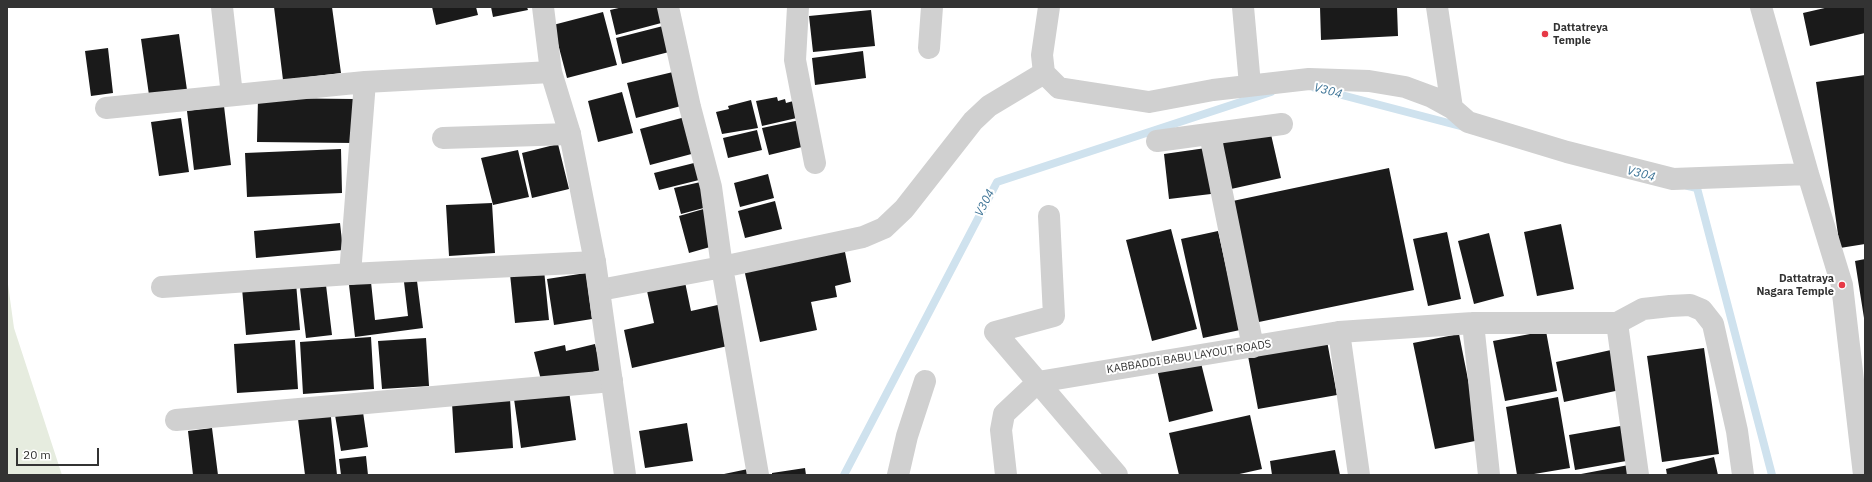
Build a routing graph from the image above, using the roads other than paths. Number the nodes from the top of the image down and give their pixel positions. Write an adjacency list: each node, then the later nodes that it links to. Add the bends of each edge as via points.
1 (222, 7): 15 (street)
2 (543, 7): 11 (street)
3 (668, 7): 27 (street, via 711,187)
4 (798, 7): 23 (street, via 795,60)
5 (932, 7): 10 (street)
6 (1049, 7): 12 (street, via 1042,55)
7 (1243, 7): 14 (street)
8 (1436, 7): 17 (street)
9 (1761, 7): 24 (street)
10 (929, 48)
11 (550, 72): 13 (street); 19 (street)
12 (1044, 73): 14 (street, via 1059,88 1149,102); 27 (street, via 989,106 973,121 904,209 884,228 863,237)
13 (365, 82): 15 (street); 28 (street)
14 (1250, 86): 17 (street, via 1309,79 1369,81 1405,87)
15 (232, 95): 16 (street)
16 (106, 108)
17 (1452, 108): 24 (street, via 1468,122 1567,152 1673,179)
18 (1282, 124): 20 (street)
19 (570, 134): 21 (street); 26 (street)
20 (1210, 134): 22 (street); 34 (street)
21 (443, 138)
22 (1157, 141)
23 (815, 163)
24 (1808, 174): 48 (street, via 1842,285)
25 (1049, 216): 37 (street, via 1054,316 995,332)
26 (595, 262): 28 (street); 30 (street)
27 (722, 267): 30 (street); 40 (street)
28 (350, 274): 29 (street)
29 (162, 287)
30 (600, 290): 35 (street)
31 (1473, 323): 32 (street, KABBADDI BABU LAYOUT ROADS); 33 (street, KABBADDI BABU LAYOUT ROADS); 45 (street)
32 (1617, 323): 46 (street); 47 (street, via 1643,309 1690,305 1702,310 1713,324 1737,431)
33 (1339, 332): 34 (street, KABBADDI BABU LAYOUT ROADS); 44 (street)
34 (1253, 347): 37 (street, KABBADDI BABU LAYOUT ROADS)
35 (612, 381): 38 (street); 39 (street)
36 (925, 381): 41 (street, via 907,436)
37 (1038, 382): 42 (street, via 1004,414 1001,430); 43 (street)
38 (176, 420)
39 (625, 475)
40 (758, 475)
41 (898, 475)
42 (1006, 475)
43 (1117, 475)
44 (1359, 475)
45 (1489, 475)
46 (1638, 475)
47 (1743, 475)
48 (1864, 475)

